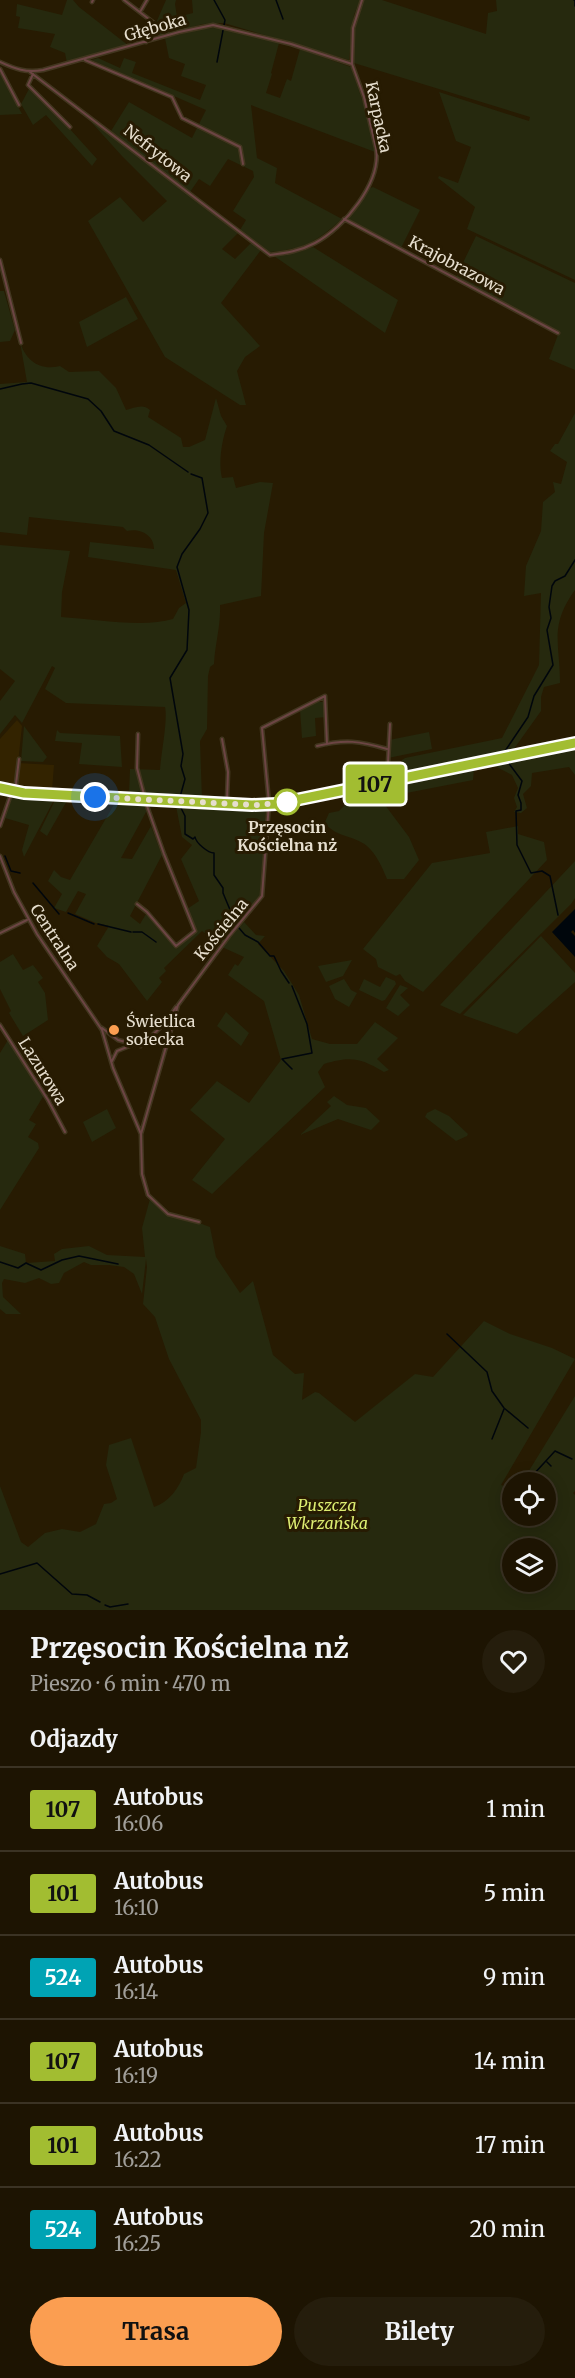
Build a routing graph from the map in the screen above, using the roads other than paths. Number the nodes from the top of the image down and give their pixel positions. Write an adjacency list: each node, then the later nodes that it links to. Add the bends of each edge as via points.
1 (124, 0): 4 (street)
2 (147, 0): 4 (street)
3 (362, 0): 8 (street, Karpacka, via 353,28)
4 (140, 12): 5 (street, via 154,24)
5 (146, 42): 6 (street, Głęboka); 8 (street, Głęboka, via 220,26)
6 (86, 60): 10 (street, Głęboka); 13 (street, via 172,97 182,118 240,147)
7 (0, 63): 10 (street)
8 (352, 64): 14 (street, Karpacka, via 377,156 374,175)
9 (0, 69): 11 (street)
10 (32, 73): 12 (street, via 28,85); 15 (street, Nefrytowa)
11 (19, 105)
12 (69, 127)
13 (243, 164)
14 (344, 219): 15 (street, Karpacka, via 312,245); 17 (street, Krajobrazowa)
15 (270, 255)
16 (0, 260): 18 (street)
17 (558, 333)
18 (21, 343)
19 (390, 724): 25 (street)
20 (138, 734): 30 (street, via 137,768)
21 (222, 738): 31 (street, via 228,772)
22 (575, 743): 27 (street)
23 (327, 744): 24 (street); 25 (street, via 356,741); 32 (street, Kościelna, via 325,696 262,728)
24 (317, 746)
25 (387, 749): 27 (street)
26 (19, 759): 29 (street)
27 (387, 782): 32 (street)
28 (0, 788): 29 (street)
29 (13, 791): 30 (street); 33 (street)
30 (147, 799): 31 (street); 35 (street, via 195,931 176,946)
31 (227, 803): 32 (street)
32 (268, 804): 38 (street, Kościelna, via 262,896)
33 (0, 826)
34 (0, 856): 36 (street, Centralna)
35 (137, 904)
36 (28, 919): 37 (street); 42 (street, Centralna)
37 (0, 933)
38 (178, 1005): 39 (street); 40 (street, Kościelna)
39 (168, 1019): 40 (street); 43 (street, via 145,1043)
40 (174, 1022): 46 (street, Kościelna)
41 (0, 1024): 45 (street, Lazurowa)
42 (100, 1026): 43 (street, Centralna, via 118,1040); 44 (street, Centralna)
43 (134, 1045): 44 (street, via 117,1051)
44 (112, 1064): 46 (street, Centralna)
45 (65, 1132)
46 (141, 1134): 47 (street, Centralna, via 142,1174 148,1195 168,1214)
47 (199, 1222)

